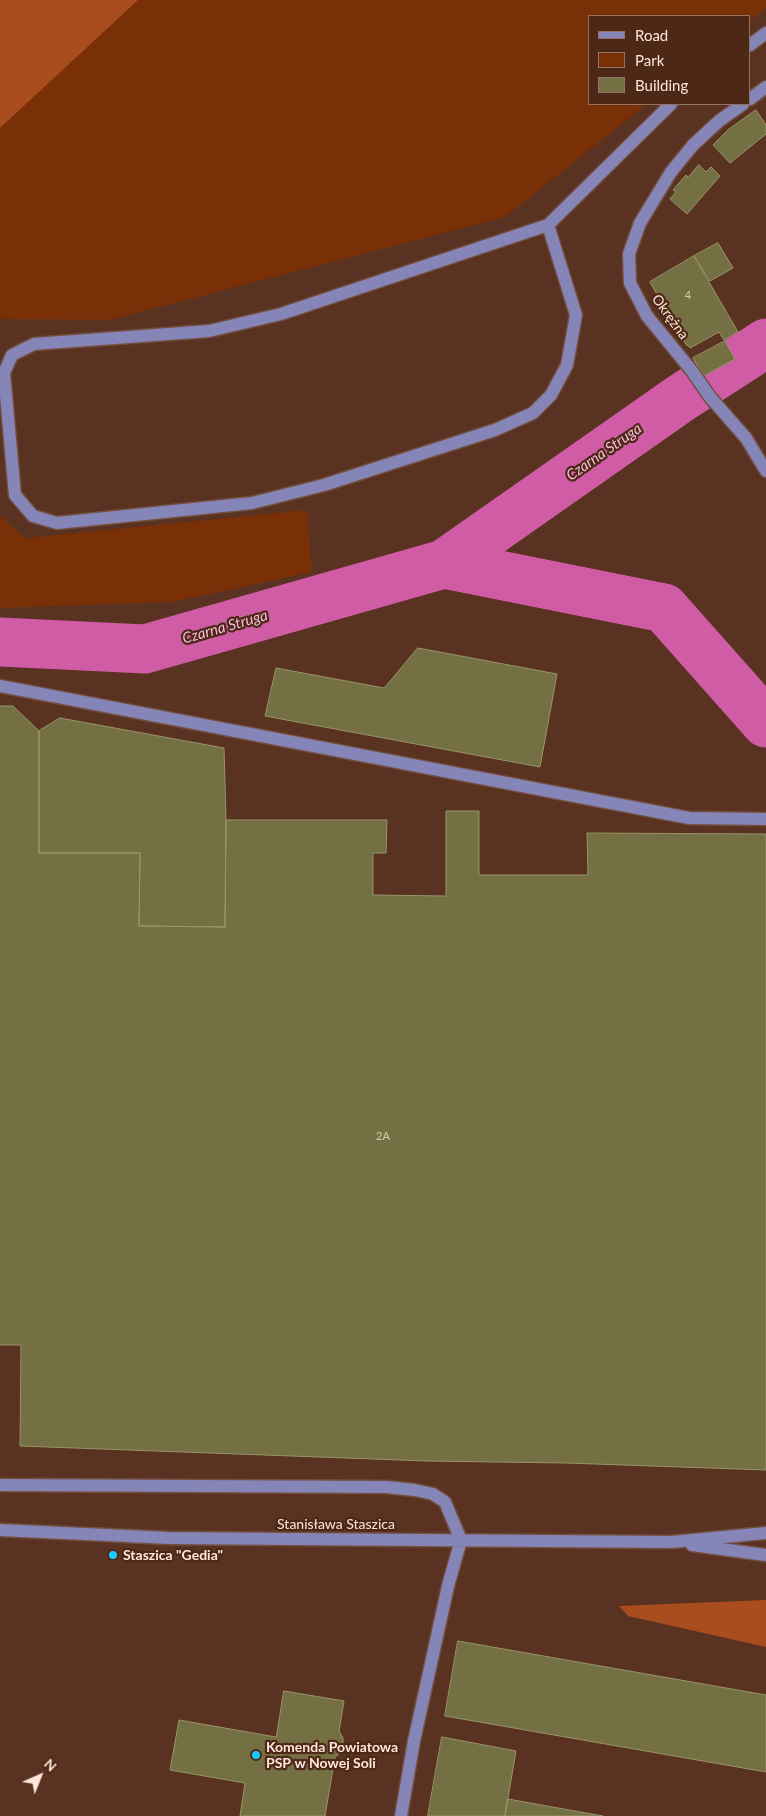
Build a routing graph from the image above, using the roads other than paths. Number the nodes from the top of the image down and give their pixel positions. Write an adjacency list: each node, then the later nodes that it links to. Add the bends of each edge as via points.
1 (766, 33): 2 (street)
2 (751, 44)
3 (766, 87): 4 (street)
4 (751, 98)
5 (670, 105): 7 (street)
6 (742, 105): 8 (street, Okrężna, via 693,145 671,172 640,223 629,254 630,283 647,316 746,438)
7 (548, 225): 7 (street, via 282,314 209,331 34,344 12,355 4,374 15,495 33,516 57,523 252,504 324,485 494,430 533,413 550,395 567,365 576,315)
8 (766, 472)
9 (0, 686): 10 (street, via 689,818)
10 (766, 819)
11 (0, 1485): 14 (street, via 386,1487 414,1490 433,1494 445,1502)
12 (0, 1530): 14 (street, Stanisława Staszica, via 169,1538)
13 (766, 1533): 15 (street, Stanisława Staszica)
14 (461, 1540): 15 (street, Stanisława Staszica); 17 (street, via 418,1722)
15 (672, 1542): 16 (street, Stanisława Staszica)
16 (766, 1555)
17 (401, 1816)

